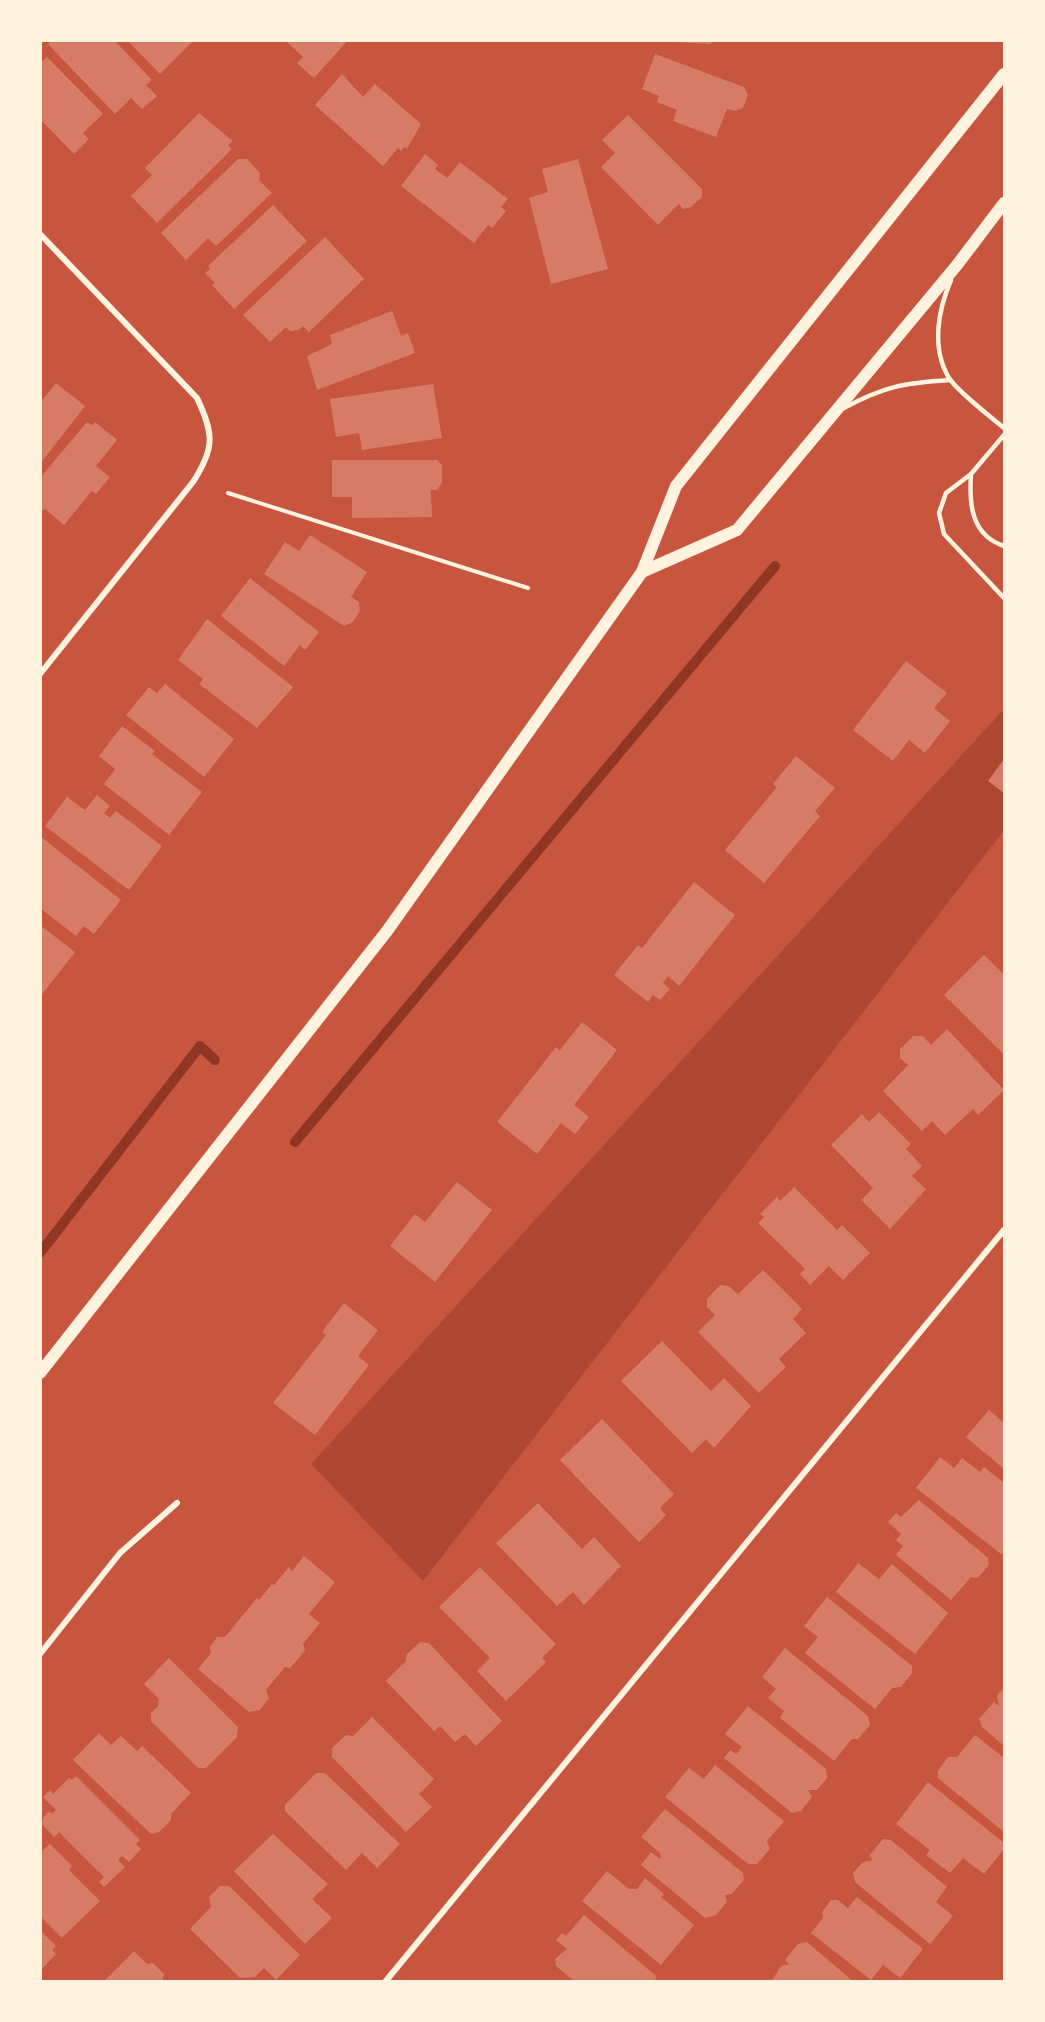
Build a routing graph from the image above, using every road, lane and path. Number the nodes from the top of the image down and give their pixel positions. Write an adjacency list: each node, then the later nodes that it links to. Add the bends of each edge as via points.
1 (1005, 74): 14 (main road, via 676,486)
2 (1005, 203): 4 (main road)
3 (40, 234): 17 (street, via 197,398 209,424 211,445 193,482)
4 (957, 265): 5 (lane, via 941,304 938,334); 6 (main road)
5 (950, 380): 6 (lane, via 878,390); 8 (lane)
6 (834, 413): 14 (main road, via 736,530)
7 (1005, 420): 8 (lane)
8 (997, 422): 9 (lane)
9 (1005, 428)
10 (1005, 435): 11 (lane)
11 (971, 474): 13 (lane, via 972,517 990,540); 16 (lane, via 946,493 939,524 951,542)
12 (228, 493): 15 (path)
13 (1005, 546)
14 (642, 572): 19 (main road, via 387,931)
15 (528, 588)
16 (1005, 598)
17 (40, 674)
18 (1005, 1230): 22 (street)
19 (40, 1373)
20 (177, 1503): 21 (street, via 120,1553)
21 (40, 1654)
22 (385, 1982)

